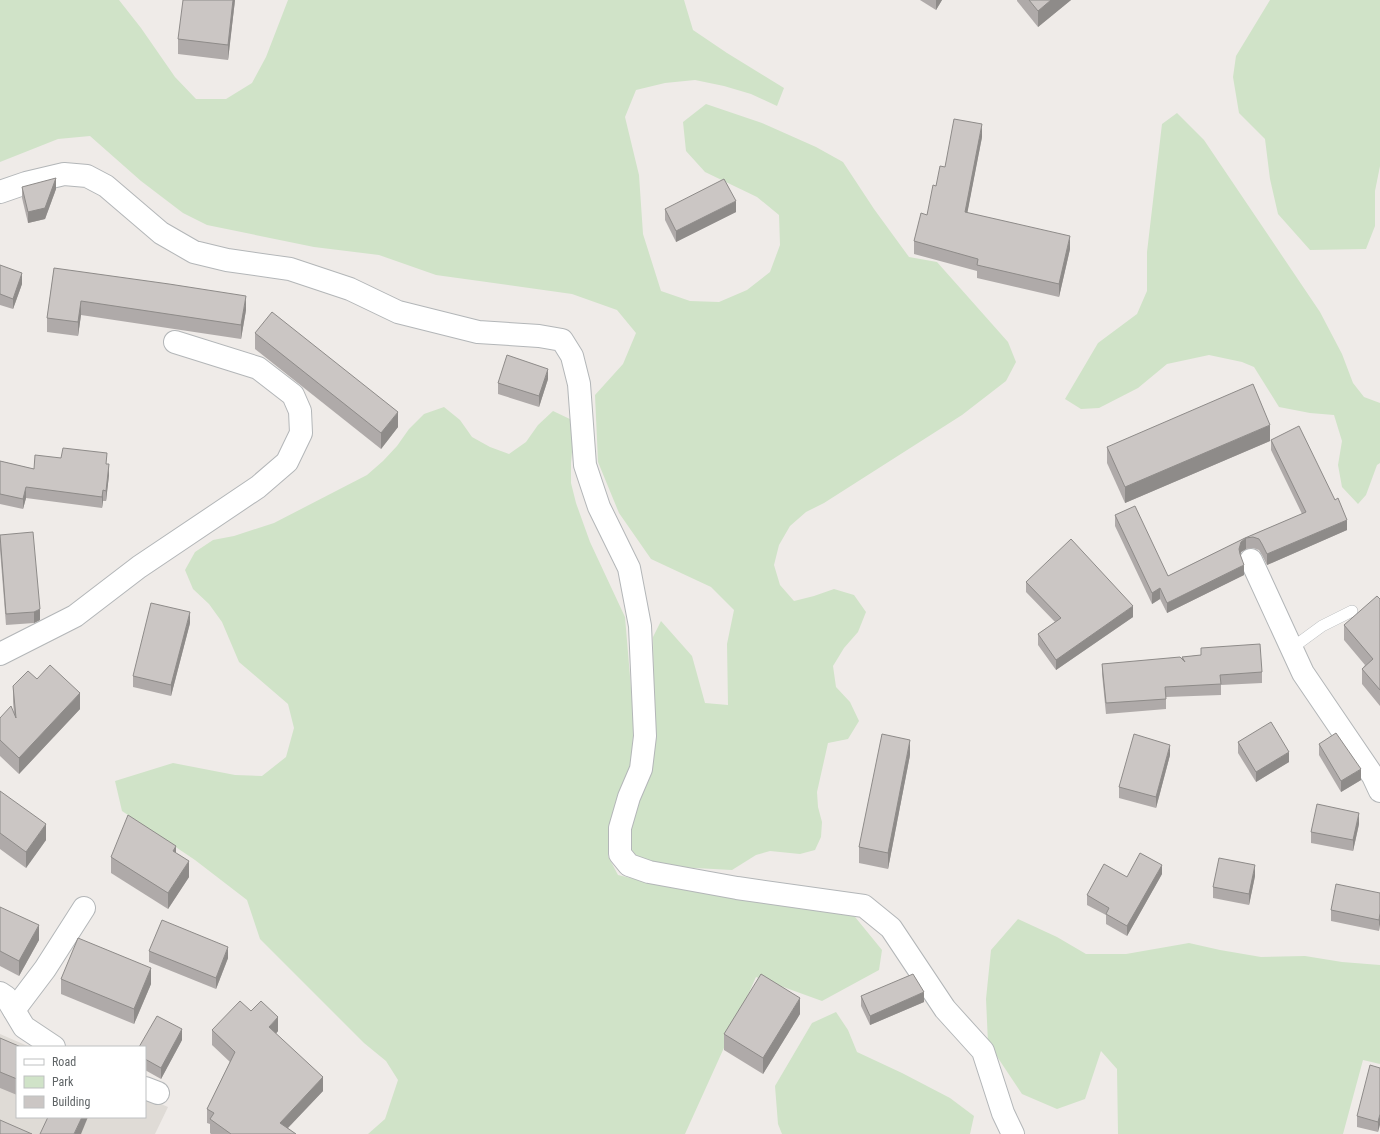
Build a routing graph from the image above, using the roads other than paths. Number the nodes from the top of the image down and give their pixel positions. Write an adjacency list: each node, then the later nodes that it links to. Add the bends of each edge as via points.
1 (0, 192): 12 (street, via 64,174 87,176 106,186 161,233 194,252 227,260 290,269 350,289 398,312 478,332 562,340 572,356 579,384 584,465 599,507 629,568 640,626 645,736 641,769 620,828 620,854 629,865 649,872 737,888 864,906 891,928 945,1009 983,1051)
2 (175, 342): 6 (street, via 258,368 293,395 300,411 301,433 287,462 258,487 139,567 75,616)
3 (1251, 560): 5 (street)
4 (1352, 611): 5 (lane, via 1322,626)
5 (1292, 648): 7 (street, via 1303,673 1373,776)
6 (0, 654)
7 (1380, 791)
8 (84, 908): 10 (street, via 45,969)
9 (0, 993): 10 (street, via 6,997)
10 (14, 1010): 11 (street, via 24,1027)
11 (52, 1046)
12 (1012, 1134)

